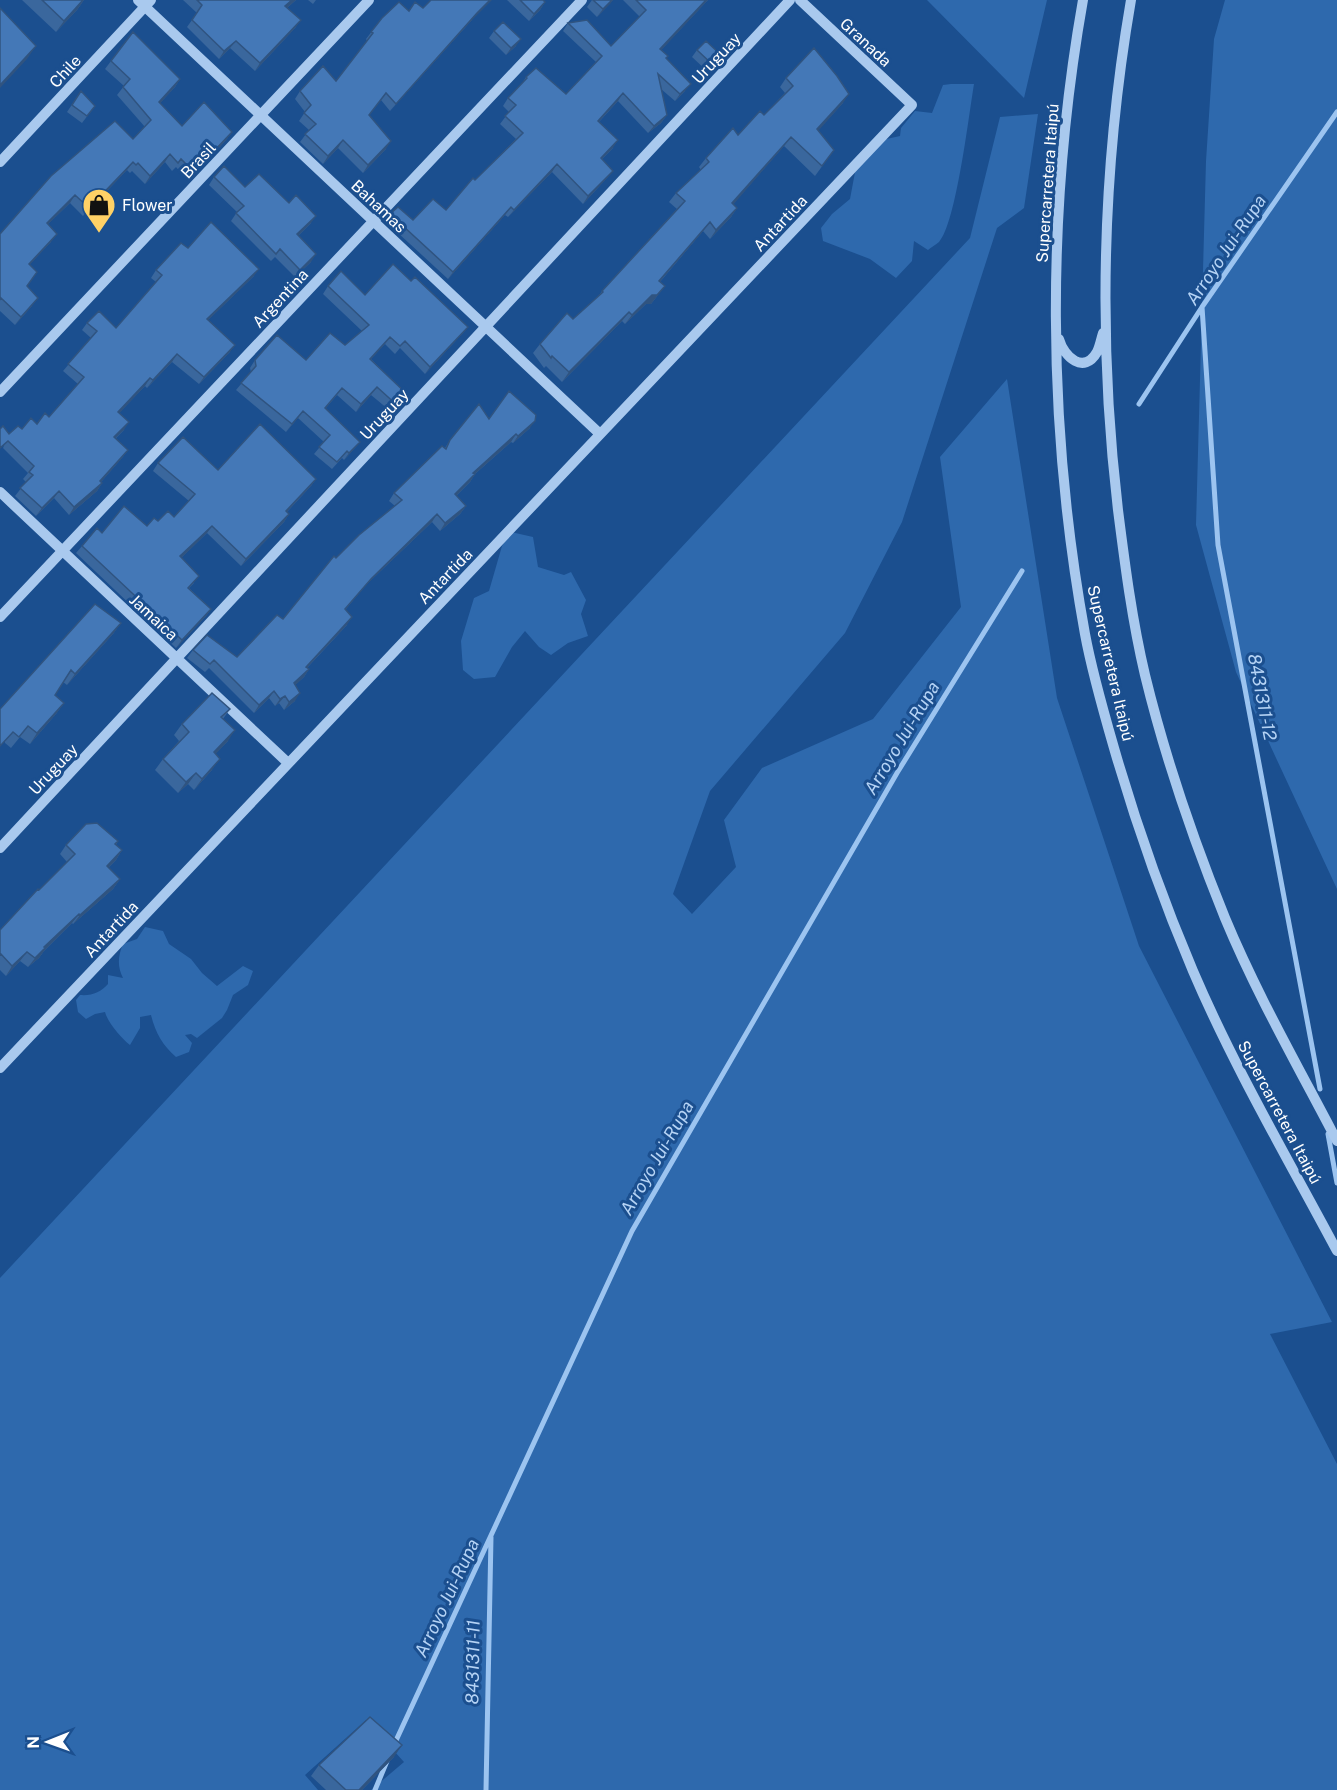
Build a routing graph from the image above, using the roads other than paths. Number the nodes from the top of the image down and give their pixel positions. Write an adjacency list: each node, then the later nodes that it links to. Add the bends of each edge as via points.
1 (369, 0): 9 (street, Brasil)
2 (582, 0): 11 (street, Argentina)
3 (790, 0): 14 (street, Uruguay)
4 (800, 0): 8 (street, Granada)
5 (1083, 0): 12 (street, Supercarretera Itaipú, via 1066,118)
6 (1131, 0): 13 (street, Supercarretera Itaipú, via 1120,61 1110,175)
7 (145, 2): 9 (street, Bahamas); 10 (street, Chile)
8 (912, 105): 16 (street, Antartida)
9 (260, 115): 11 (street, Bahamas); 15 (street, Brasil)
10 (0, 162)
11 (373, 221): 14 (street, Bahamas); 18 (street, Argentina)
12 (1055, 324): 13 (street, via 1067,356 1084,362 1097,351); 25 (street, Supercarretera Itaipú, via 1074,566 1102,707 1123,778 1172,918 1215,1020)
13 (1106, 324): 24 (street, Supercarretera Itaipú, via 1109,423 1123,549 1138,642 1159,727 1225,918)
14 (486, 327): 16 (street, Bahamas); 20 (street, Uruguay)
15 (0, 392)
16 (600, 434): 21 (street, Antartida)
17 (0, 492): 18 (street, Jamaica)
18 (63, 551): 19 (street, Argentina); 20 (street, Jamaica)
19 (0, 617)
20 (177, 658): 21 (street, Jamaica); 22 (street, Uruguay)
21 (288, 763): 23 (street, Antartida)
22 (0, 848)
23 (0, 1068)
24 (1337, 1141)
25 (1337, 1251)

